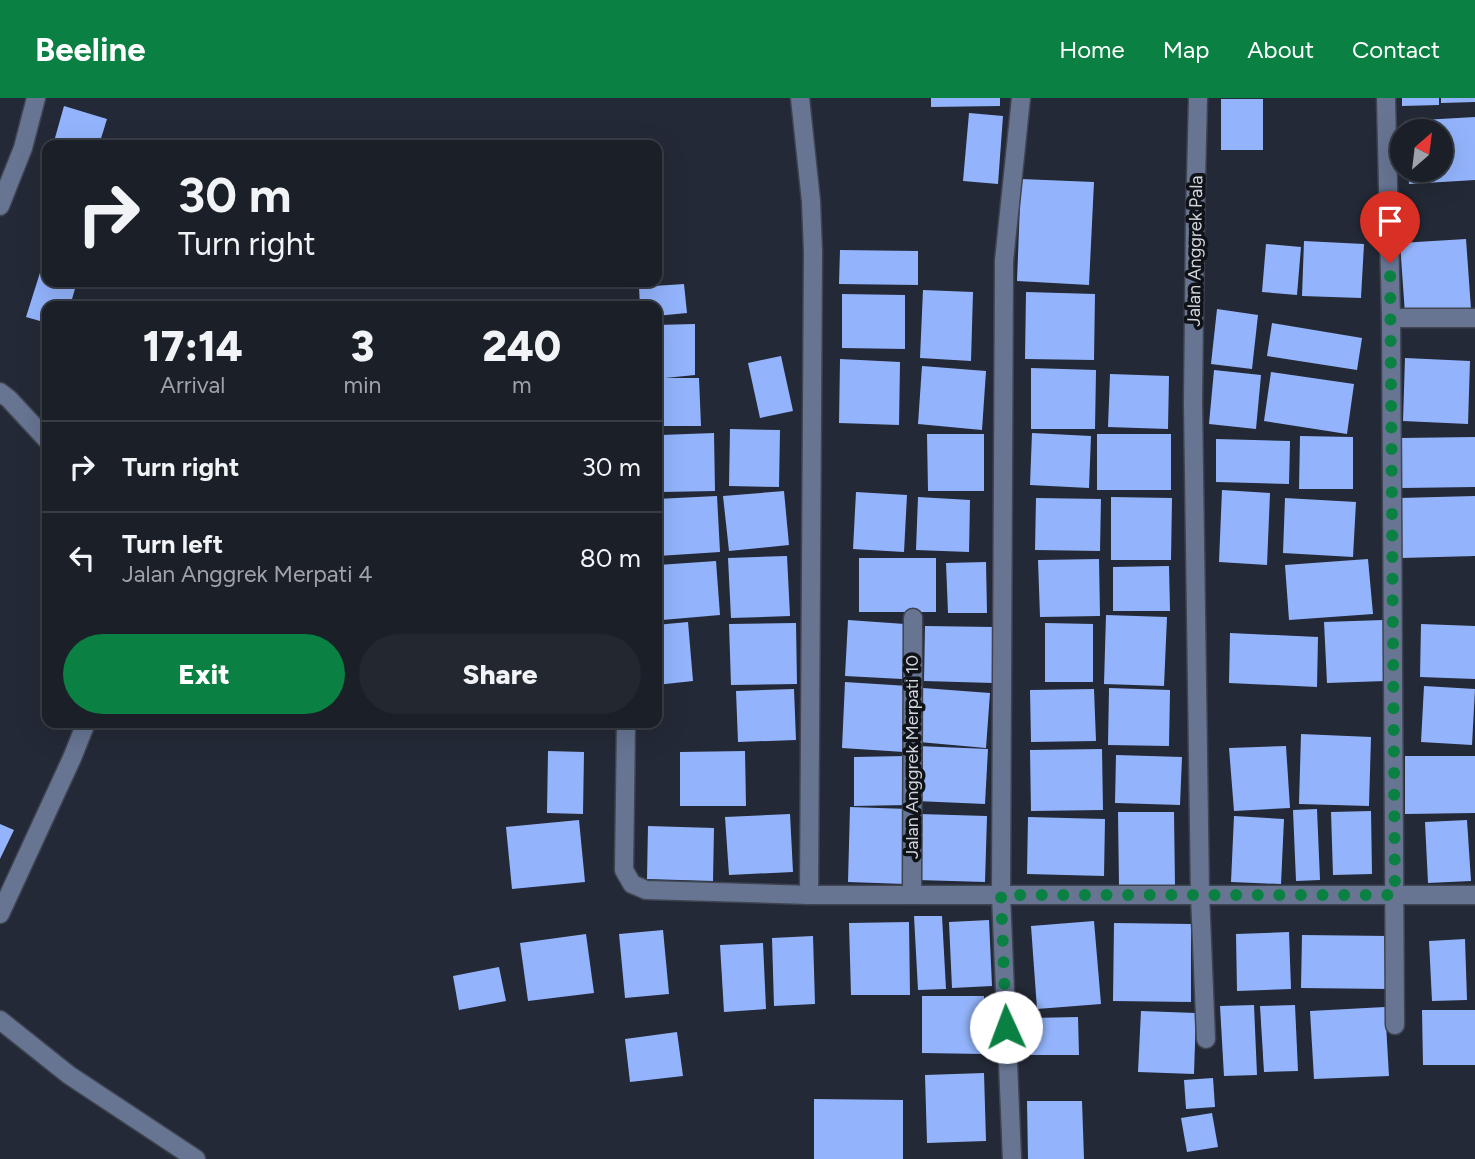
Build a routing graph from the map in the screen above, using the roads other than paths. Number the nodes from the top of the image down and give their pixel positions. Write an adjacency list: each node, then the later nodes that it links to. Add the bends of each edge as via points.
1 (36, 98): 6 (street)
2 (800, 98): 14 (street, via 813,252)
3 (1021, 98): 16 (street, via 1004,261)
4 (1198, 98): 17 (street, Jalan Anggrek Pala, via 1193,403)
5 (1386, 98): 7 (street)
6 (0, 206)
7 (1391, 318): 8 (street); 18 (street)
8 (1475, 318)
9 (0, 392): 10 (street)
10 (42, 435)
11 (913, 618): 15 (street, Jalan Anggrek Merpati 10)
12 (84, 728): 20 (street)
13 (626, 728): 14 (street, via 624,870 632,884 646,890)
14 (809, 895): 15 (street)
15 (912, 895): 16 (street)
16 (1001, 895): 17 (street); 25 (street)
17 (1200, 895): 18 (street); 23 (street, Jalan Anggrek Pala)
18 (1395, 895): 19 (street); 22 (street)
19 (1475, 895)
20 (0, 914)
21 (0, 1020): 24 (street, via 69,1075)
22 (1395, 1025)
23 (1206, 1039)
24 (196, 1159)
25 (1012, 1159)

